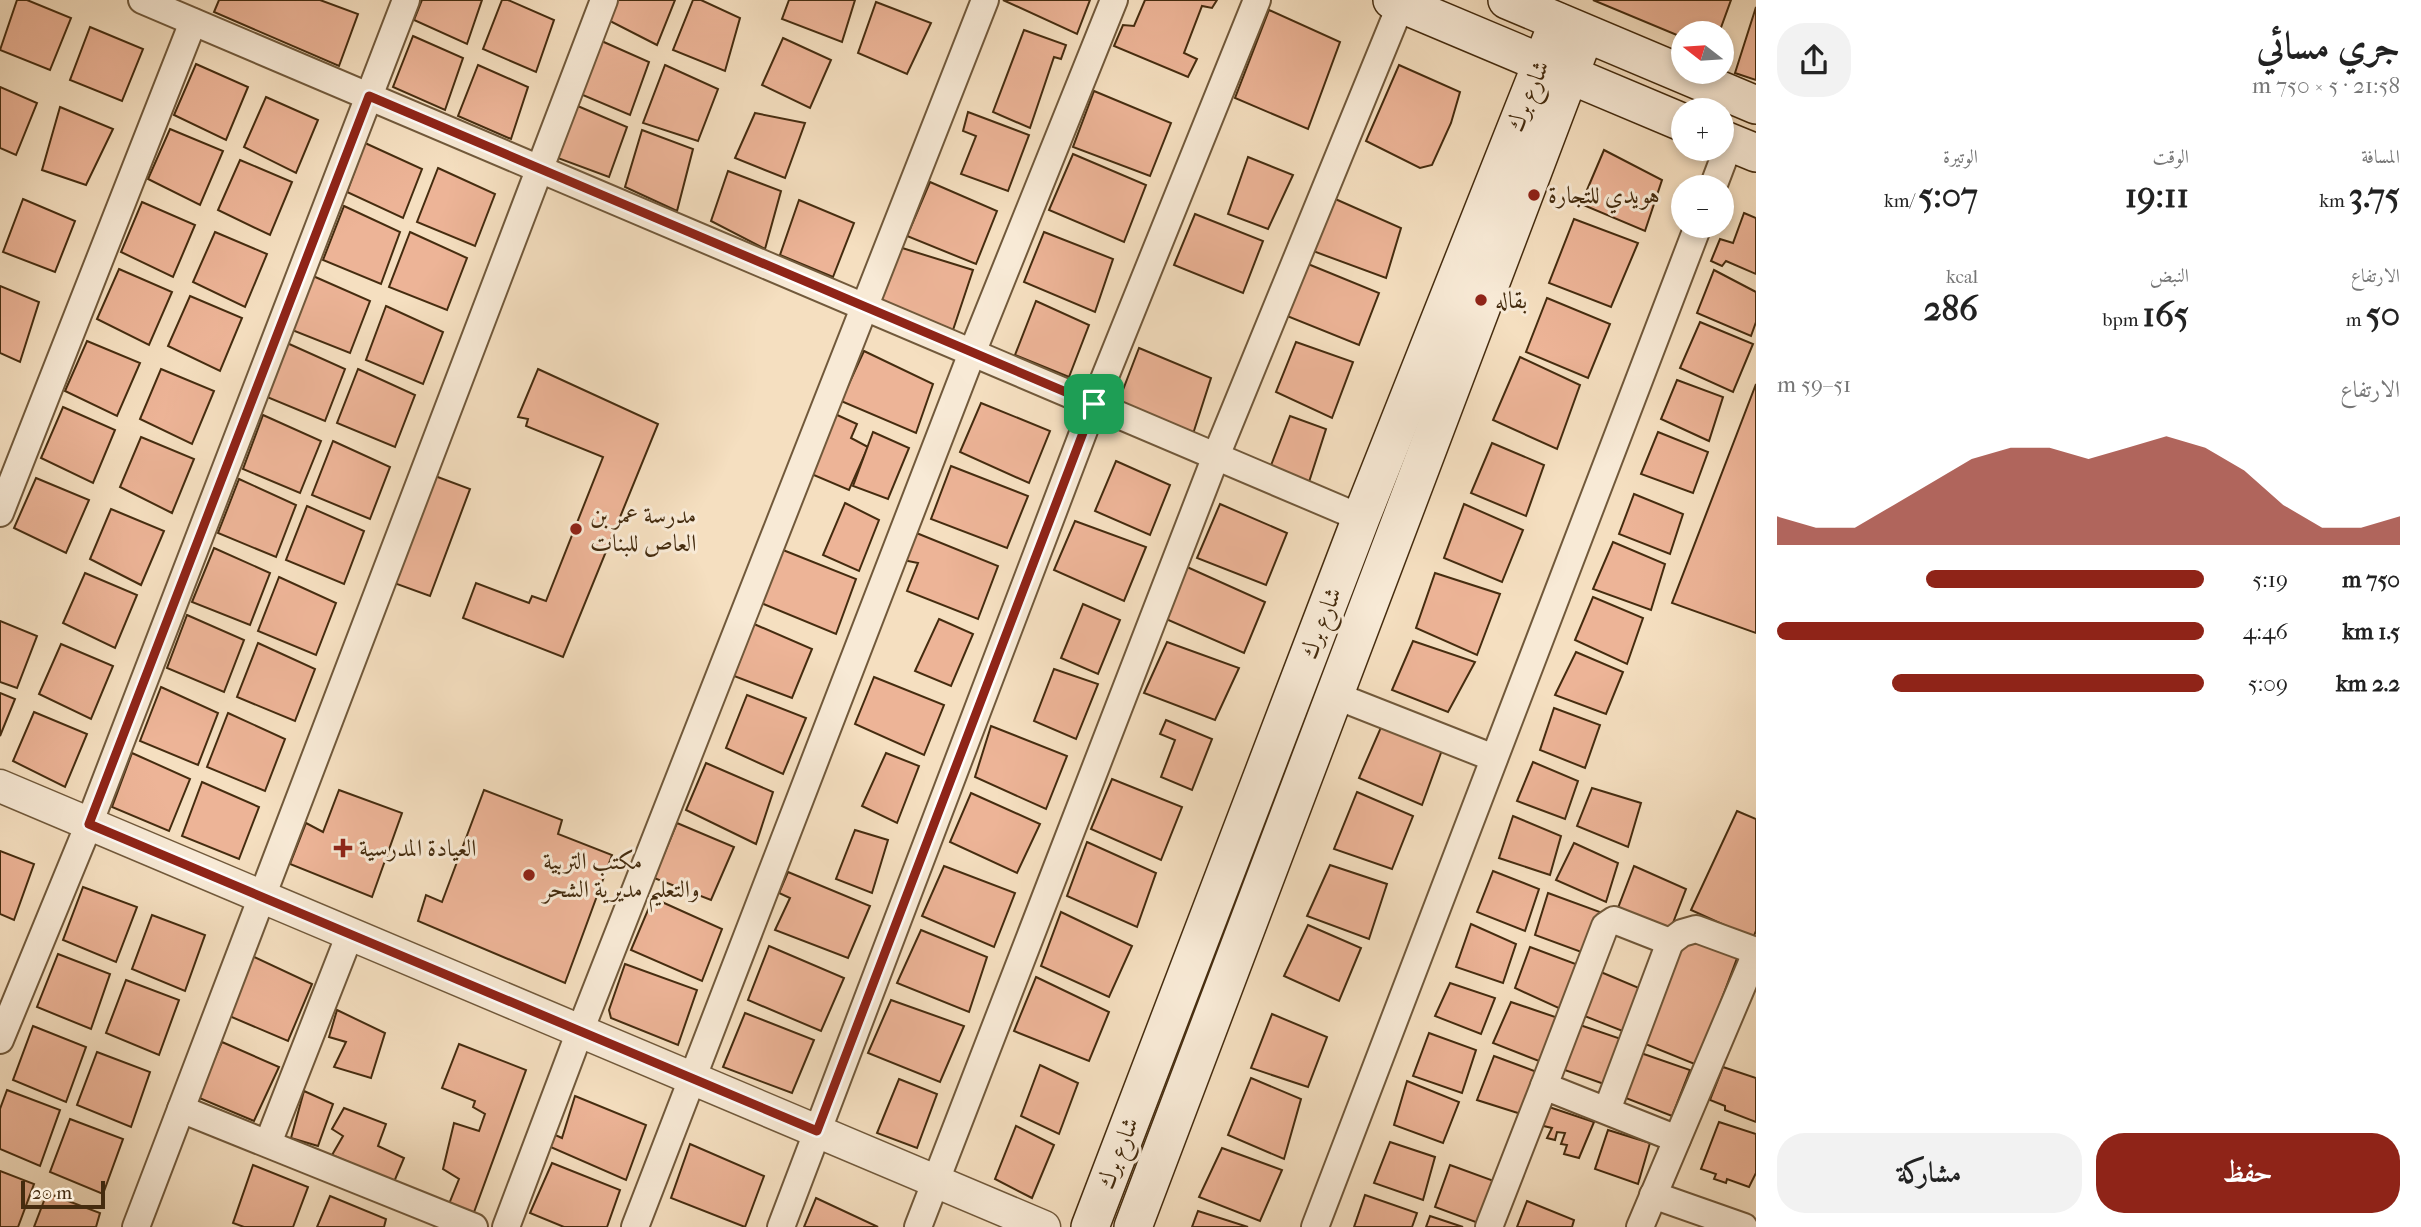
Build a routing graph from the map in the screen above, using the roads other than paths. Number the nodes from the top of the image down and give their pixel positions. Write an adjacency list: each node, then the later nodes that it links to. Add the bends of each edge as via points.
1 (142, 0): 9 (street)
2 (405, 0): 12 (street)
3 (604, 0): 16 (street)
4 (985, 0): 19 (street)
5 (1114, 0): 20 (street)
6 (1257, 0): 21 (street)
7 (1507, 0): 10 (main road)
8 (1397, 2): 11 (main road); 22 (street)
9 (193, 22): 12 (street); 23 (street)
10 (1571, 28): 11 (main road, شارع برك); 13 (main road)
11 (1554, 70): 14 (main road); 24 (main road, شارع برك); 25 (main road, شارع برك)
12 (369, 96): 16 (street); 28 (street)
13 (1756, 105)
14 (1671, 118)
15 (1736, 145): 17 (street)
16 (540, 169): 19 (street); 29 (street)
17 (1720, 175)
18 (1693, 238): 26 (street)
19 (864, 307): 20 (street); 33 (street)
20 (972, 352): 21 (street); 35 (street)
21 (1094, 404): 22 (street); 39 (street)
22 (1216, 456): 24 (street); 42 (street)
23 (0, 513)
24 (1361, 517): 51 (main road, شارع برك)
25 (1334, 695): 26 (street); 52 (main road, شارع برك)
26 (1494, 758): 53 (street)
27 (0, 786): 28 (street)
28 (89, 824): 29 (street); 34 (street)
29 (262, 897): 30 (street); 37 (street)
30 (350, 934): 33 (street); 41 (street)
31 (1670, 942): 32 (street, via 1696,929); 36 (street, via 1614,920 1605,926); 38 (street)
32 (1756, 952): 40 (street)
33 (580, 1031): 35 (street); 46 (street)
34 (0, 1040)
35 (692, 1078): 39 (street); 47 (street)
36 (1544, 1086): 38 (street); 54 (street)
37 (181, 1109): 41 (street); 44 (street)
38 (1607, 1110): 40 (street)
39 (817, 1131): 42 (street); 48 (street)
40 (1677, 1139): 43 (street)
41 (268, 1143): 45 (street)
42 (936, 1181): 49 (street); 50 (street)
43 (1653, 1195): 55 (street); 56 (street)
44 (136, 1227)
45 (474, 1227)
46 (506, 1227)
47 (635, 1227)
48 (781, 1227)
49 (918, 1227)
50 (1044, 1227)
51 (1090, 1227)
52 (1133, 1227)
53 (1315, 1227)
54 (1489, 1227)
55 (1640, 1227)
56 (1744, 1227)

